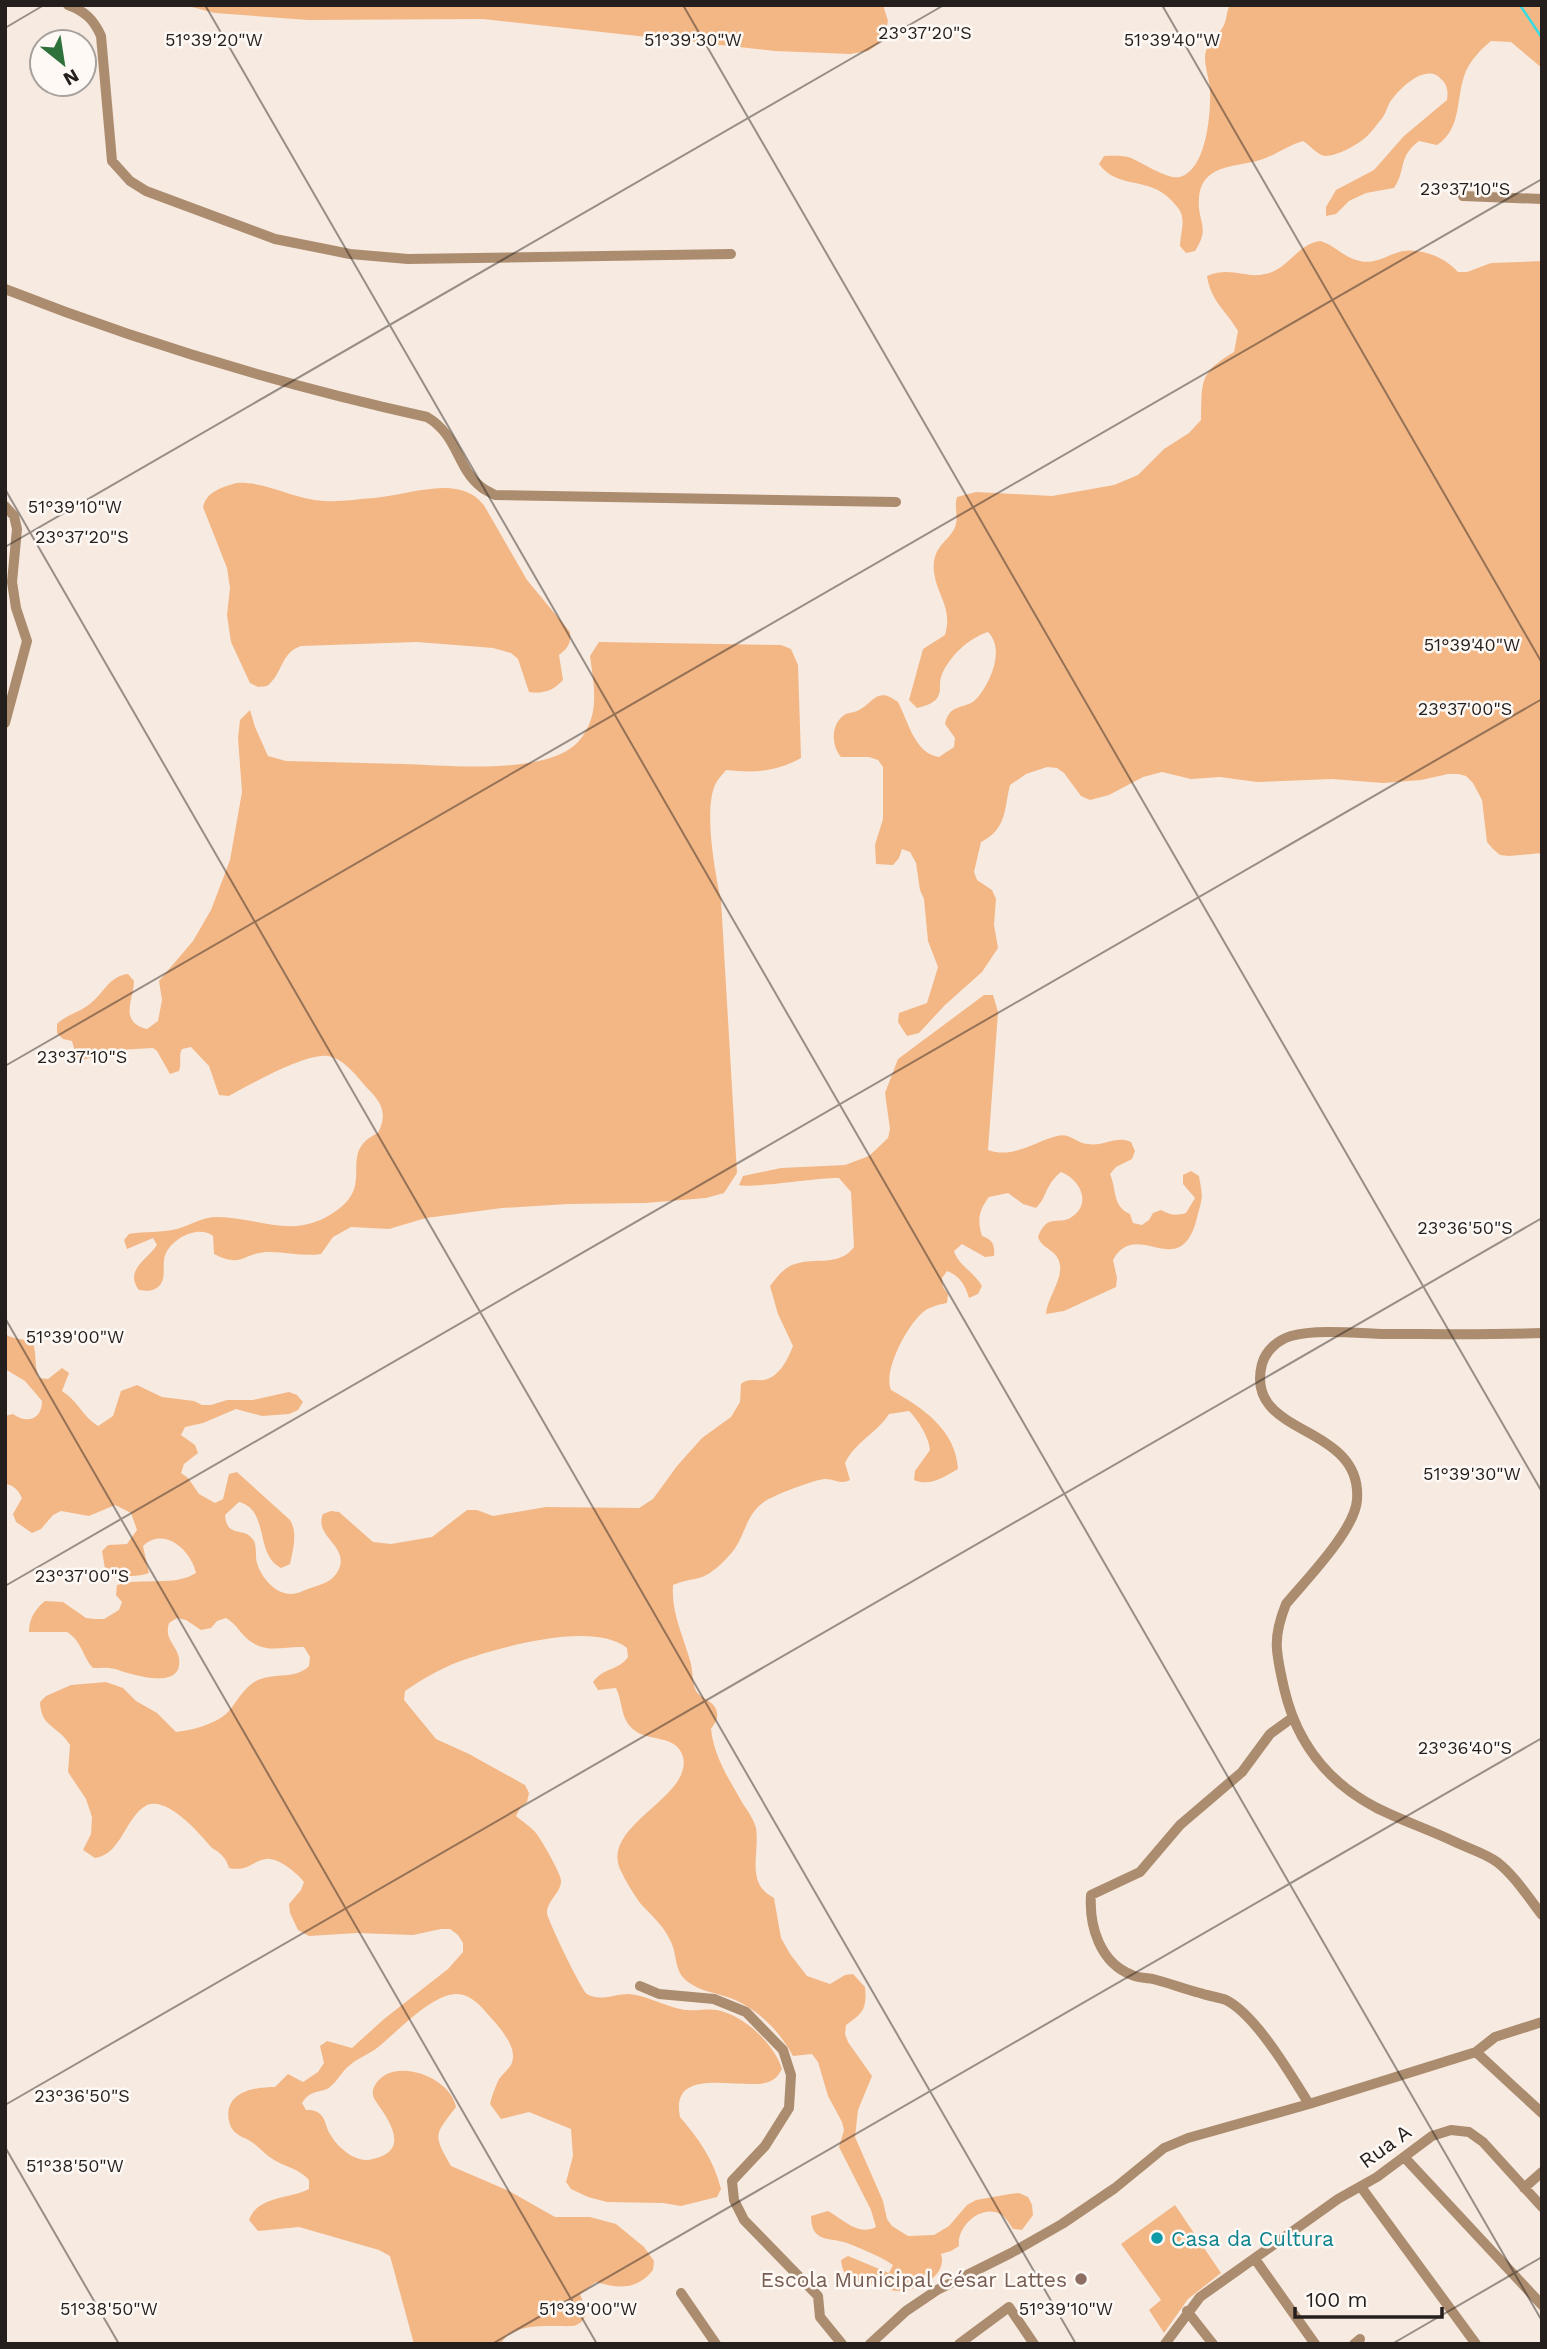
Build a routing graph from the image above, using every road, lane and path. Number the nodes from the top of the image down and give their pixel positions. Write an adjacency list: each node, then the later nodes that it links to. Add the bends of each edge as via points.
1 (68, 5): 4 (street, via 95,21 102,36 112,161 146,191 275,239 350,254 408,259)
2 (1463, 196): 3 (street)
3 (1542, 199)
4 (731, 254)
5 (5, 289): 6 (street, via 140,339 273,379 427,417 439,424 454,444 471,477 495,495)
6 (896, 502)
7 (5, 506): 8 (street, via 17,529 12,582 27,641)
8 (5, 723)
9 (1542, 1333): 10 (street, via 1293,1335 1268,1352 1261,1370 1269,1403 1282,1418 1336,1449 1356,1477 1357,1502 1350,1523 1286,1604 1275,1636)
10 (1292, 1718): 11 (street, via 1328,1775 1374,1807 1497,1862); 15 (street, via 1269,1734 1242,1772 1180,1825 1140,1872 1091,1895 1090,1912 1094,1933 1116,1965 1132,1975 1227,2001 1244,2015)
11 (1542, 1915)
12 (640, 1986): 27 (street, via 659,1994 714,1999 746,2012 783,2050 790,2075 789,2108 765,2146 732,2181 734,2200 744,2220 818,2296 820,2316)
13 (1542, 2022): 14 (street, via 1495,2038)
14 (1476, 2052): 15 (street); 16 (street)
15 (1310, 2104): 28 (street, via 1164,2148 1062,2224 937,2290)
16 (1542, 2113)
17 (1405, 2158): 19 (street, Rua A); 20 (street, Rua A, via 1432,2136 1451,2130 1469,2132); 24 (street)
18 (1542, 2172): 20 (street)
19 (1361, 2187): 22 (street, Rua A); 34 (street)
20 (1524, 2188): 21 (street)
21 (1542, 2207)
22 (1255, 2259): 25 (street, Rua A); 33 (street)
23 (681, 2293): 26 (street)
24 (1542, 2305)
25 (1187, 2311): 31 (street, Rua A); 32 (street)
26 (716, 2344)
27 (842, 2344)
28 (870, 2344)
29 (959, 2344): 30 (street, via 1009,2307)
30 (1034, 2344)
31 (1165, 2344)
32 (1213, 2344)
33 (1315, 2344)
34 (1476, 2344)

